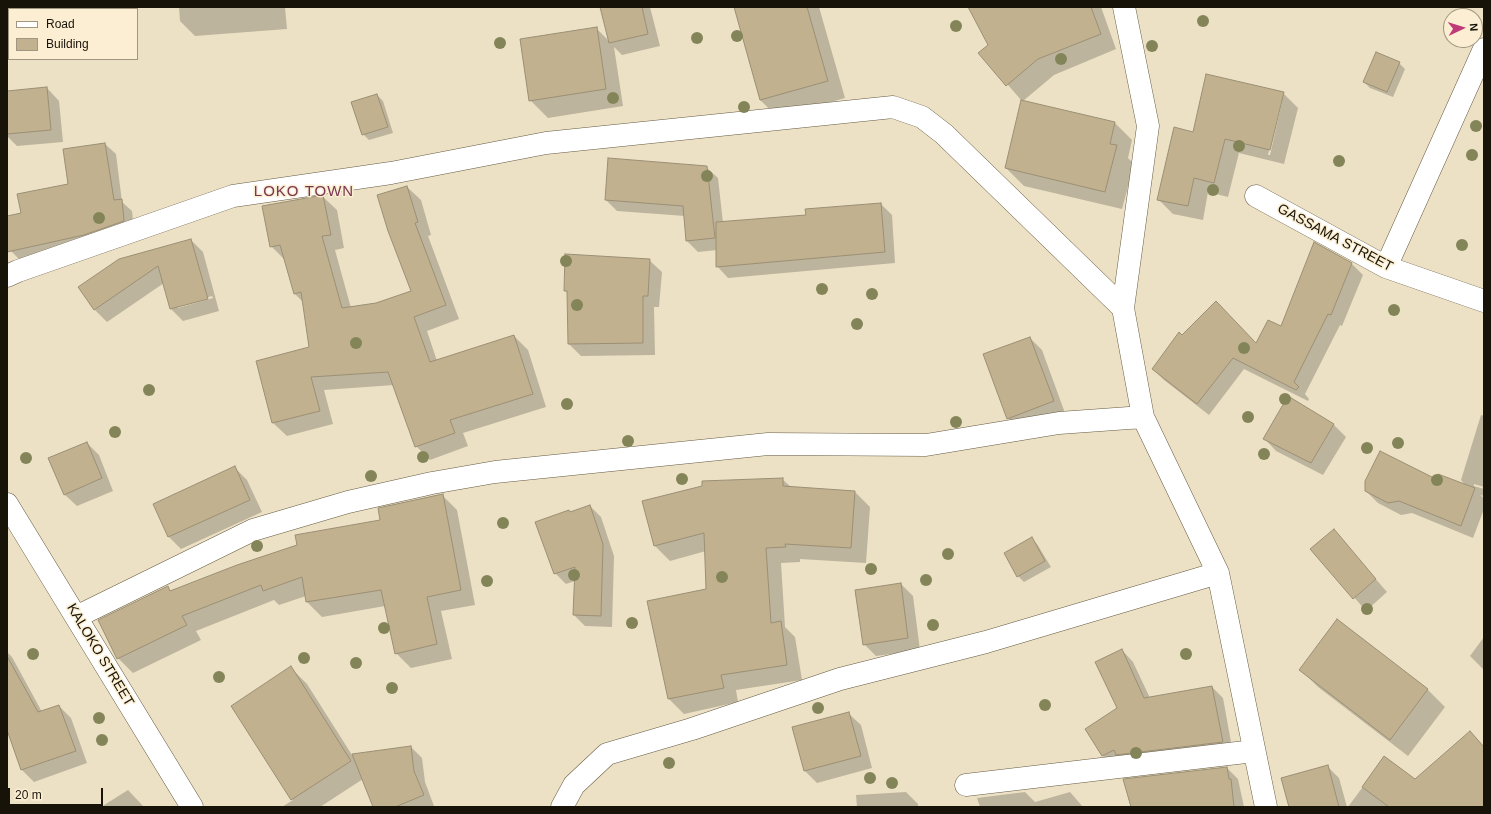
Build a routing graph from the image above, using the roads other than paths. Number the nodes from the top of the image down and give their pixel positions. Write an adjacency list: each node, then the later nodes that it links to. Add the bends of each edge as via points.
1 (1124, 7): 7 (street, via 1148,126)
2 (1484, 49): 4 (street)
3 (1256, 196): 4 (street, GASSAMA STREET)
4 (1386, 267): 6 (street, GASSAMA STREET)
5 (7, 276): 7 (street, via 233,196 391,173 546,143 894,108 922,117 944,134)
6 (1484, 301)
7 (1123, 308): 8 (street)
8 (1143, 417): 10 (street); 11 (street, via 1059,422 926,446 768,444 495,472 432,483 348,502 253,530)
9 (7, 504): 11 (street, KALOKO STREET)
10 (1218, 573): 12 (street); 15 (street, via 986,642 840,679 692,729 607,754 574,785)
11 (76, 617): 14 (street, KALOKO STREET)
12 (1254, 751): 13 (street); 16 (street)
13 (966, 785)
14 (192, 807)
15 (562, 807)
16 (1266, 807)

